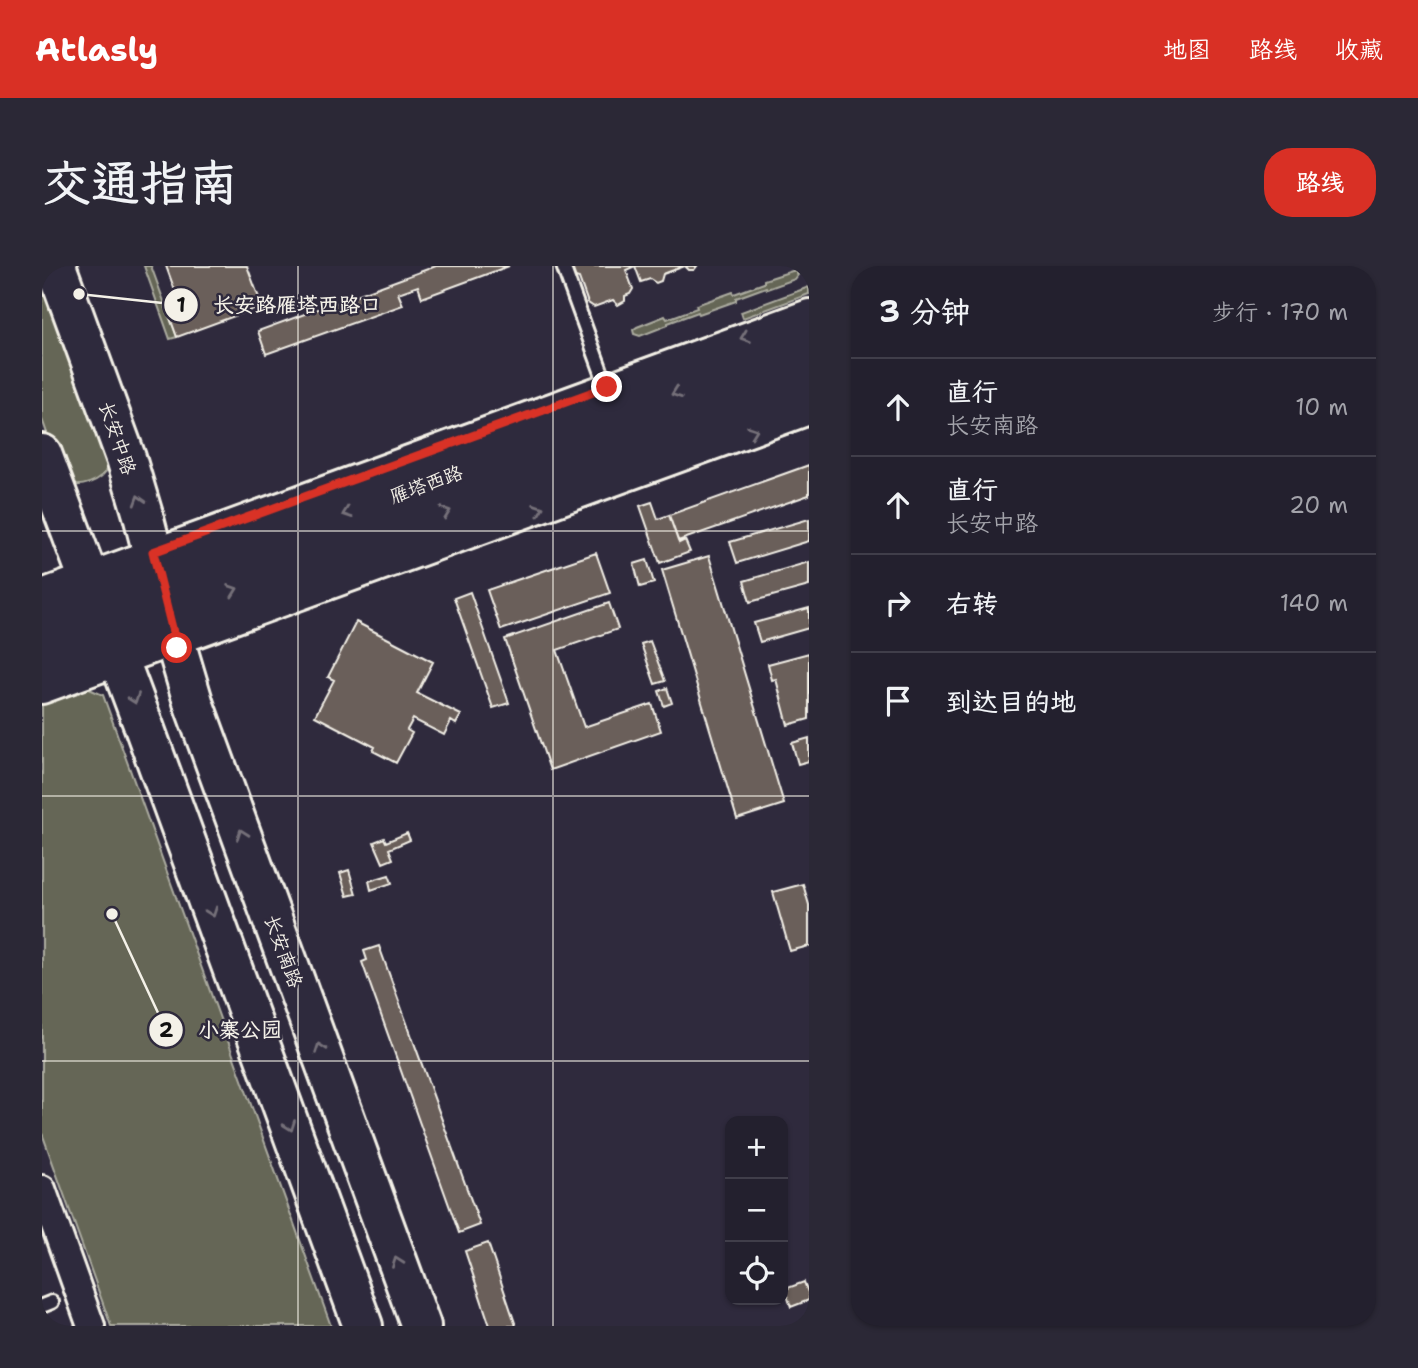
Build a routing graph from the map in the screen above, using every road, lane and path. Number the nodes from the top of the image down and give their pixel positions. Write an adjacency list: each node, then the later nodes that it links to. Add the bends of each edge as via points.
1 (56, 266): 10 (main road, 长安中路, one-way to 1, via 126,458)
2 (563, 266): 6 (lane)
3 (809, 313): 6 (street, one-way to 6)
4 (809, 344): 10 (main road, 雁塔西路, one-way to 10)
5 (809, 380): 10 (main road, 雁塔西路, one-way to 5)
6 (607, 387): 10 (street)
7 (809, 411): 10 (street, one-way to 7)
8 (42, 454): 11 (main road)
9 (42, 593): 11 (street)
10 (164, 597): 11 (main road, 雁塔西路); 11 (street); 18 (main road, 长安南路, one-way to 10, via 194,705)
11 (104, 619): 12 (main road, 雁塔西路); 13 (main road, 雁塔西路); 14 (street); 17 (main road, one-way to 17)
12 (42, 624)
13 (42, 660)
14 (42, 690)
15 (42, 1189): 16 (street)
16 (91, 1326)
17 (363, 1326)
18 (421, 1326)

